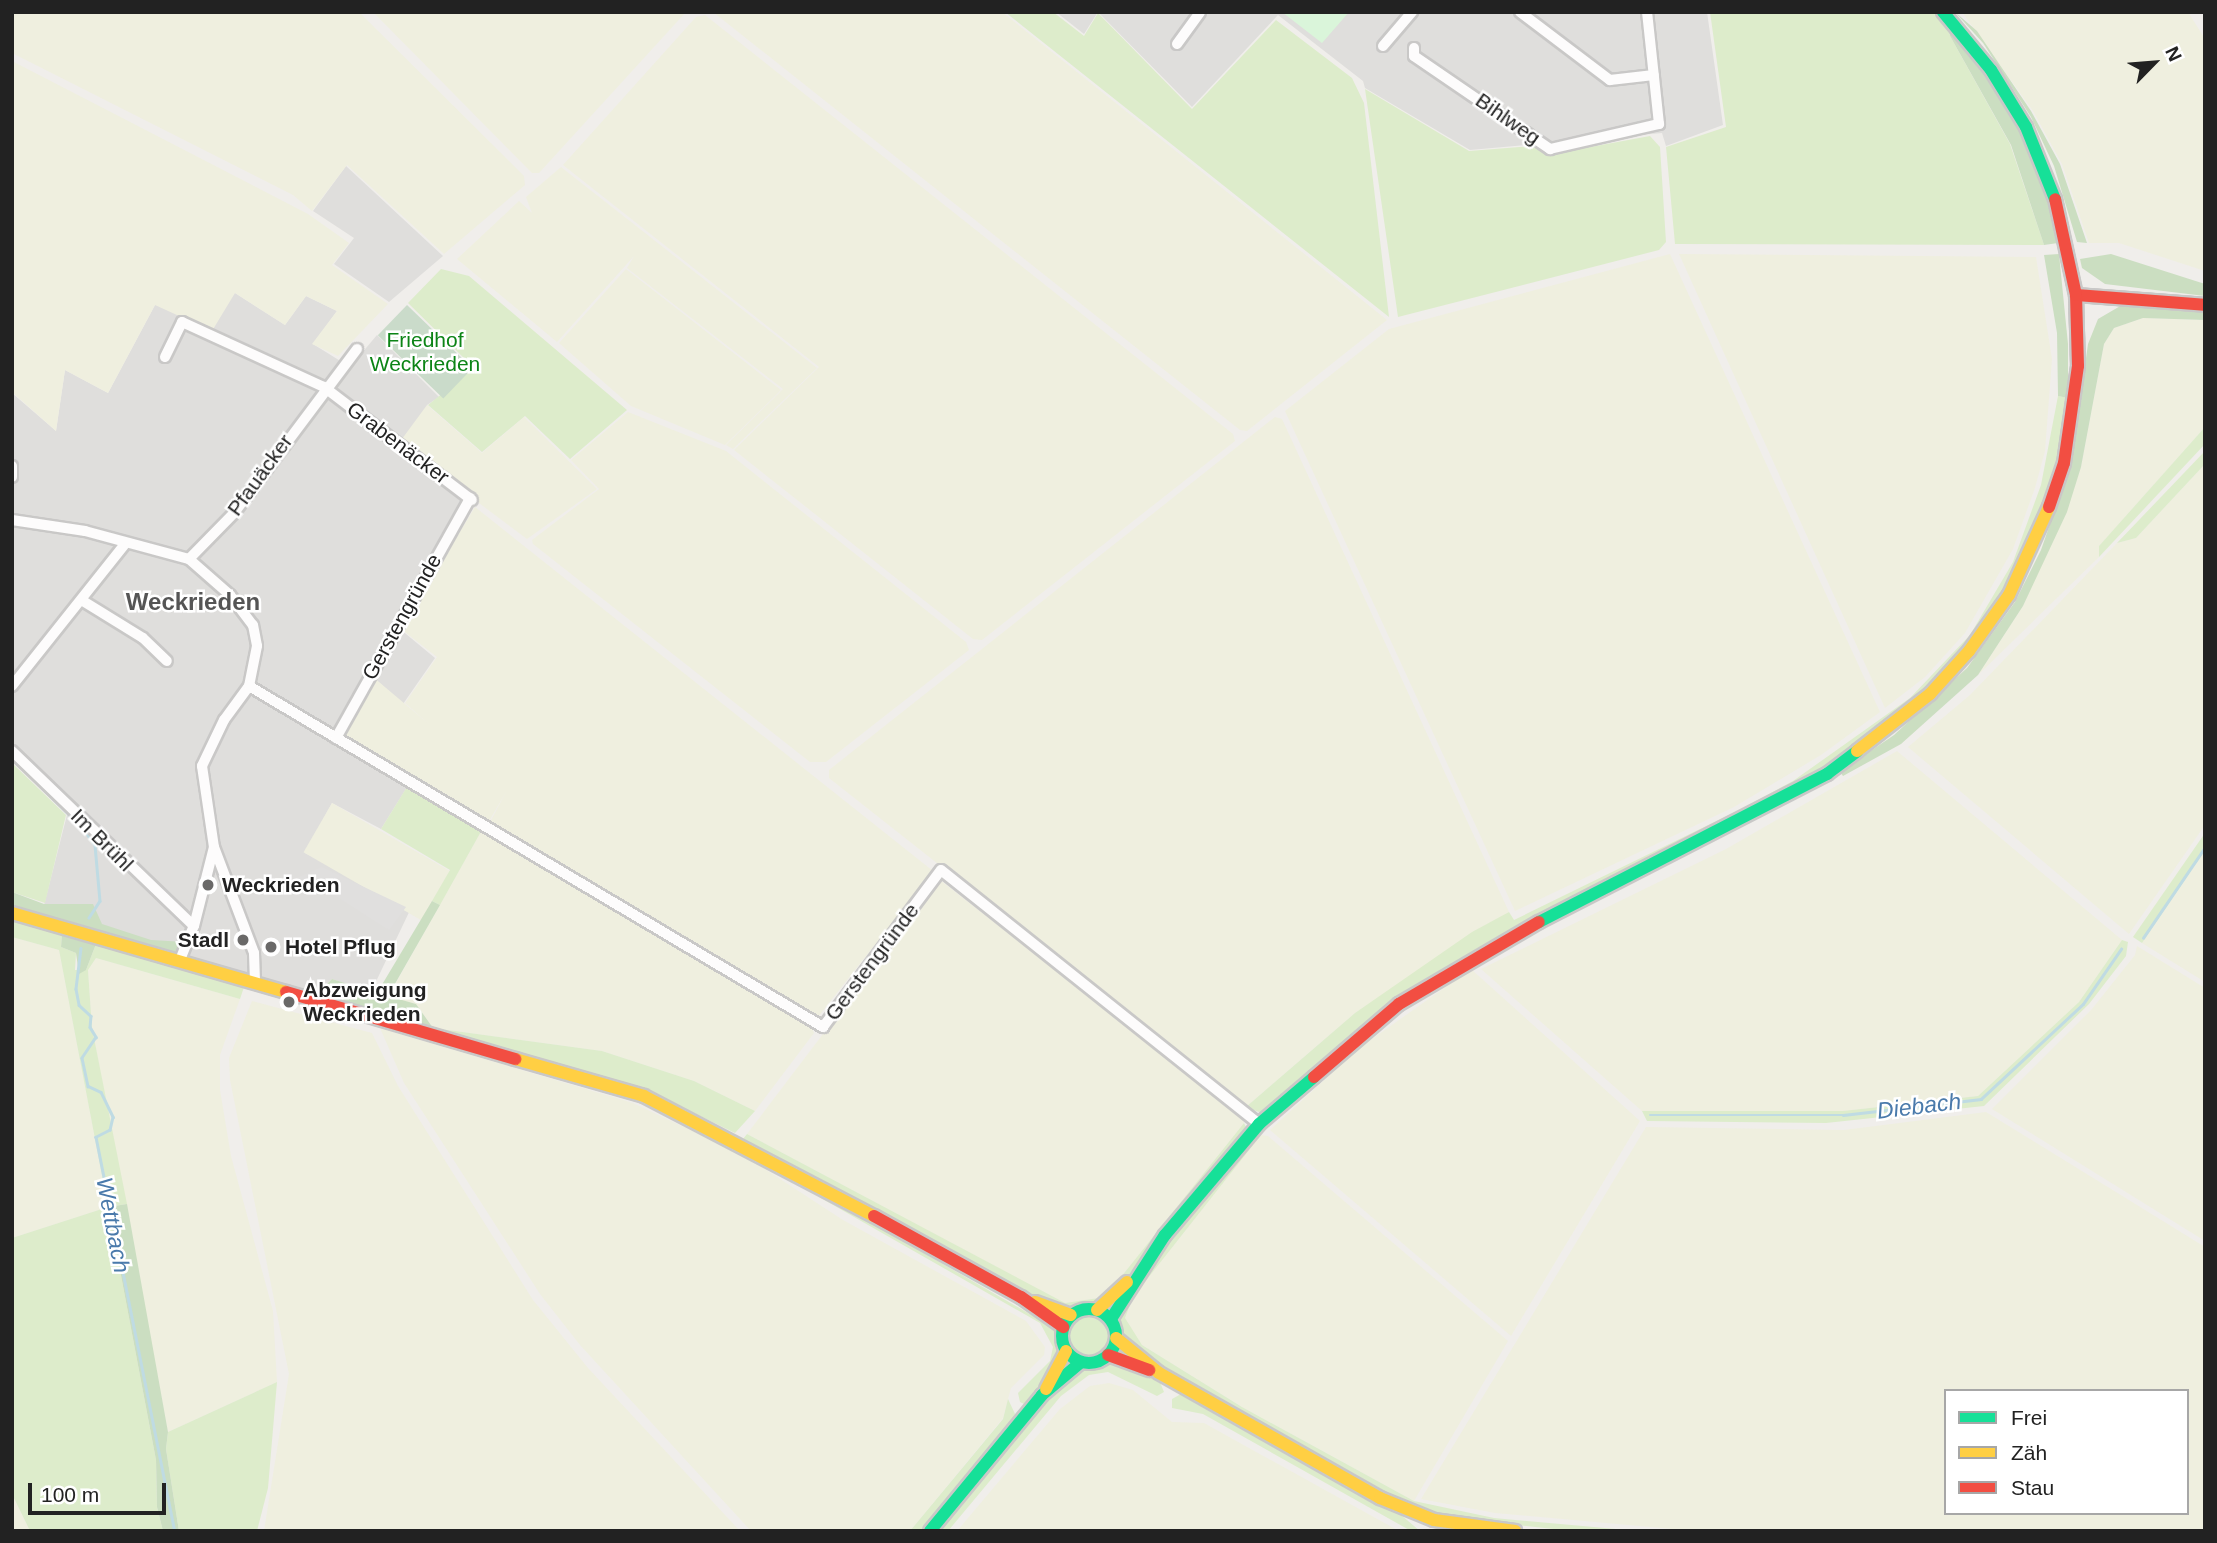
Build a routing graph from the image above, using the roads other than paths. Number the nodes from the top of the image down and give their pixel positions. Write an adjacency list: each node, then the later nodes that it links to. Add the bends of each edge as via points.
1 (1200, 12): 6 (street)
2 (1412, 12): 7 (street)
3 (1520, 12): 9 (street, via 1610,80)
4 (1647, 12): 9 (street)
5 (1943, 12): 10 (main road, via 1991,70 2026,127 2053,192)
6 (1177, 44)
7 (1383, 47)
8 (1414, 48): 9 (street, Bihlweg, via 1414,56 1550,149 1659,124)
9 (1654, 75)
10 (2076, 295): 11 (main road); 32 (main road, via 2076,397 2054,496 2009,595 1949,675 1881,736 1803,789 1488,948 1399,1004)
11 (2205, 305)
12 (357, 349): 14 (street, Pfauäcker)
13 (165, 357): 14 (street, via 182,322)
14 (324, 387): 17 (street, Grabenäcker); 20 (street, Pfauäcker, via 234,513)
15 (12, 466): 16 (street)
16 (12, 477)
17 (471, 499): 25 (street, Gerstengründe)
18 (12, 520): 19 (street, via 85,531)
19 (125, 544): 20 (street); 21 (street)
20 (189, 559): 24 (street, via 230,595 253,625 257,646)
21 (83, 601): 22 (street, via 143,638); 23 (street)
22 (167, 661)
23 (12, 686)
24 (249, 686): 25 (street, Gerstengründe); 27 (street, via 224,720 202,766)
25 (336, 738): 32 (street, Gerstengründe, via 823,1027 941,870)
26 (12, 751): 29 (street, Im Brühl)
27 (214, 847): 29 (street); 31 (street, via 254,953)
28 (12, 913): 30 (main road)
29 (194, 926): 30 (street)
30 (180, 960): 31 (main road)
31 (256, 982): 34 (main road, via 612,1086 681,1112)
32 (1259, 1124): 33 (main road)
33 (1137, 1272): 35 (main road); 37 (main road)
34 (1021, 1297): 36 (main road); 38 (main road)
35 (1097, 1310): 36 (main road); 37 (main road)
36 (1071, 1315): 38 (main road)
37 (1111, 1319): 39 (main road)
38 (1063, 1328): 40 (main road)
39 (1116, 1338): 41 (main road); 43 (main road)
40 (1066, 1351): 42 (main road); 44 (main road)
41 (1108, 1356): 42 (main road); 43 (main road)
42 (1081, 1362): 44 (main road)
43 (1159, 1373): 46 (main road, via 1409,1513)
44 (1042, 1395): 45 (main road)
45 (930, 1531)
46 (1515, 1531)

